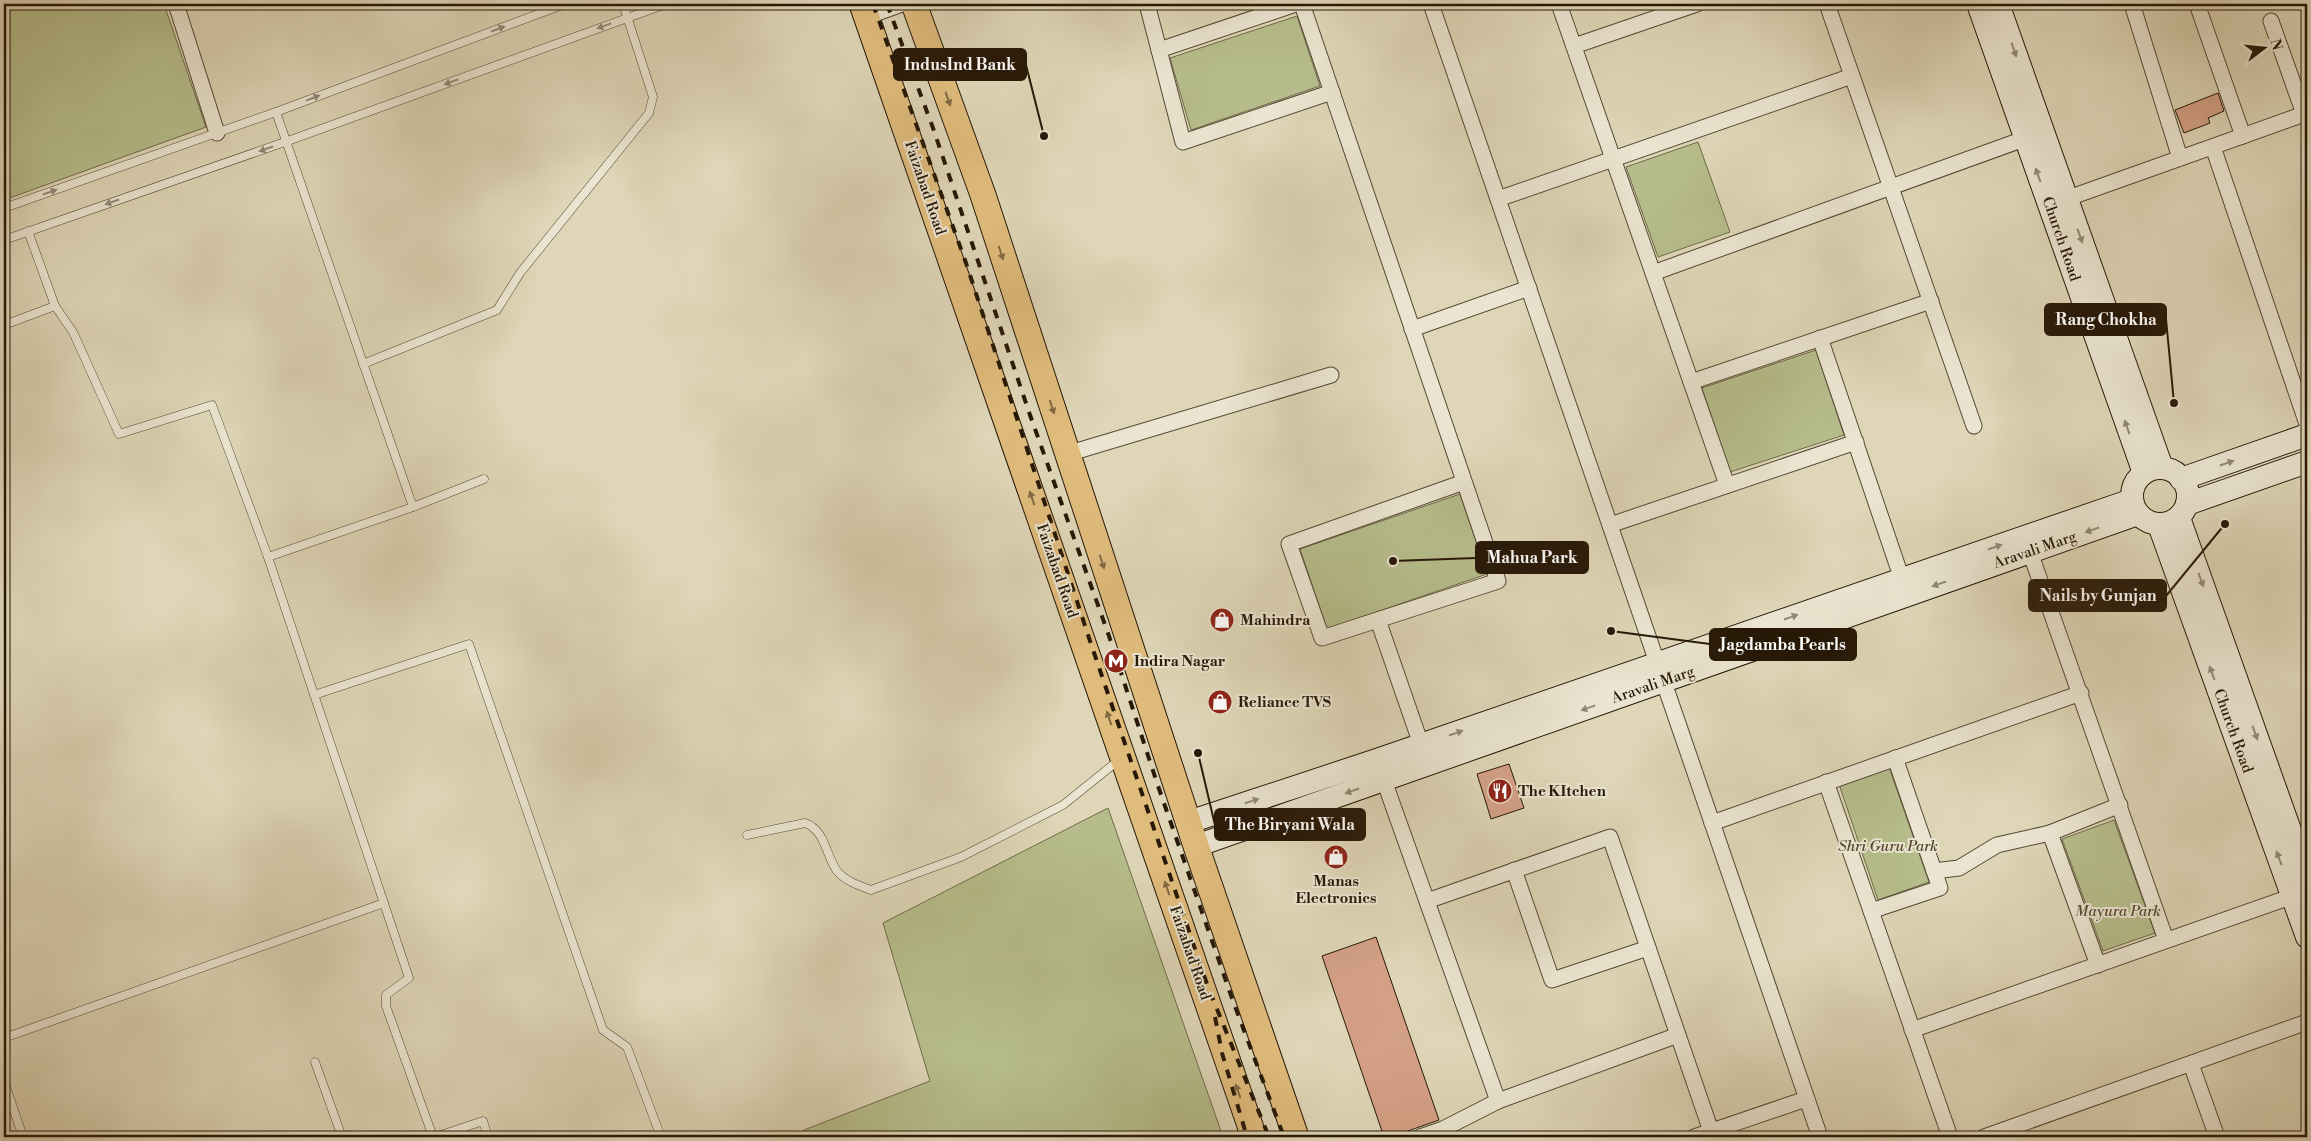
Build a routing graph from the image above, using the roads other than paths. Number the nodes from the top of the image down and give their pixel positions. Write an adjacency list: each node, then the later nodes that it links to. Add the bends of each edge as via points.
1 (176, 4): 27 (street)
2 (565, 4): 25 (lane, one-way to 2)
3 (623, 4): 19 (lane)
4 (666, 4): 19 (lane)
5 (902, 4): 18 (street)
6 (914, 4): 54 (main road, one-way to 54, via 983,195)
7 (1147, 4): 22 (street)
8 (1296, 4): 22 (street)
9 (1302, 4): 24 (street)
10 (1431, 4): 35 (street)
11 (1559, 4): 21 (street)
12 (1827, 4): 23 (street)
13 (1978, 4): 28 (street, Church Road)
14 (1998, 4): 28 (street, Church Road, one-way to 28)
15 (2132, 4): 32 (street)
16 (2197, 4): 29 (street)
17 (1687, 5): 21 (street)
18 (864, 10): 72 (main road, Faizabad Road, one-way to 18)
19 (628, 18): 30 (lane, one-way to 30); 47 (lane, via 653,97 649,114 520,273 497,310)
20 (2271, 21): 26 (street)
21 (1574, 46): 33 (street)
22 (1159, 50): 24 (street, via 1183,142)
23 (1852, 76): 33 (street); 34 (street)
24 (1332, 92): 45 (street)
25 (276, 112): 27 (lane); 30 (lane)
26 (2306, 114): 29 (street)
27 (218, 133): 37 (lane, one-way to 27)
28 (2034, 135): 34 (street); 36 (street, Church Road)
29 (2244, 136): 31 (street)
30 (286, 142): 38 (lane, one-way to 38); 47 (lane)
31 (2213, 147): 32 (street); 50 (street)
32 (2180, 158): 36 (street)
33 (1613, 159): 35 (street); 40 (street)
34 (1891, 187): 40 (street); 42 (street)
35 (1498, 199): 41 (street)
36 (2058, 202): 56 (street, Church Road)
37 (4, 208)
38 (28, 231): 39 (lane); 43 (lane)
39 (4, 240)
40 (1653, 273): 49 (street)
41 (1528, 288): 45 (street); 63 (street)
42 (1930, 301): 46 (street); 51 (street)
43 (55, 306): 44 (lane); 65 (lane, via 73,332 119,434 212,405)
44 (4, 325)
45 (1412, 329): 58 (street)
46 (1820, 338): 49 (street); 53 (street)
47 (363, 364): 60 (lane)
48 (1331, 375): 54 (street)
49 (1691, 382): 59 (street)
50 (2307, 424)
51 (1974, 426)
52 (2307, 435): 56 (street, one-way to 52)
53 (1856, 442): 59 (street); 66 (street)
54 (1067, 454): 77 (main road, one-way to 77)
55 (2307, 462): 62 (street)
56 (2162, 473): 61 (street, via 2135,483); 62 (street, via 2188,493)
57 (484, 479): 60 (lane)
58 (1464, 482): 67 (street, via 1498,581); 67 (street, via 1290,544 1322,638)
59 (1727, 485): 63 (street)
60 (413, 507): 65 (lane)
61 (2135, 507): 62 (street, via 2152,524); 64 (street, Aravali Marg, one-way to 64); 66 (street, Aravali Marg, one-way to 61)
62 (2175, 516): 84 (street, Church Road, one-way to 84); 85 (street, Church Road, one-way to 62)
63 (1610, 525): 68 (street)
64 (2030, 552): 66 (street, Aravali Marg, one-way to 66); 69 (street)
65 (268, 557): 70 (lane)
66 (1904, 587): 68 (street, Aravali Marg)
67 (1378, 620): 71 (street)
68 (1660, 672): 71 (street, Aravali Marg); 78 (street)
69 (2081, 693): 73 (street); 76 (street)
70 (314, 695): 87 (lane); 107 (lane, via 469,644 603,1030 627,1047)
71 (1424, 754): 74 (street, Aravali Marg)
72 (1122, 758): 80 (lane, via 1063,805 961,857 871,890 857,886 838,872 820,833 805,823); 108 (main road, Faizabad Road, one-way to 72)
73 (1895, 758): 75 (street); 83 (street)
74 (1380, 770): 77 (street, Aravali Marg, one-way to 74); 81 (street, Aravali Marg, one-way to 81); 86 (street)
75 (1826, 782): 78 (street); 88 (street)
76 (2120, 805): 79 (street); 90 (street)
77 (1189, 822): 81 (main road)
78 (1712, 823): 100 (street)
79 (2050, 833): 83 (street, via 1998,845 1959,868); 92 (street)
80 (747, 835)
81 (1196, 846): 109 (main road)
82 (1514, 870): 86 (street); 91 (street, via 1552,980); 91 (street, via 1610,837)
83 (1934, 871): 88 (street, via 1940,888)
84 (2307, 878)
85 (2300, 893): 89 (street, Church Road); 90 (street)
86 (1427, 900): 101 (street)
87 (384, 903): 96 (lane); 105 (lane, via 409,978 386,995 386,1006)
88 (1871, 911): 94 (street)
89 (2306, 928)
90 (2166, 940): 92 (street)
91 (1648, 948): 95 (street)
92 (2098, 965): 94 (street)
93 (2307, 1022): 98 (street)
94 (1912, 1030): 113 (street)
95 (1678, 1035): 101 (street); 102 (street)
96 (4, 1038)
97 (314, 1062): 104 (lane)
98 (2191, 1064): 114 (street); 115 (street)
99 (4, 1081): 103 (lane)
100 (1806, 1099): 102 (street); 112 (street)
101 (1498, 1101): 110 (street)
102 (1711, 1132): 111 (street)
103 (23, 1137)
104 (342, 1137)
105 (434, 1137): 106 (lane, via 483,1121)
106 (488, 1137)
107 (662, 1137)
108 (1254, 1137)
109 (1296, 1137)
110 (1420, 1137)
111 (1694, 1137)
112 (1820, 1137)
113 (1950, 1137)
114 (1984, 1137)
115 (2217, 1137)

